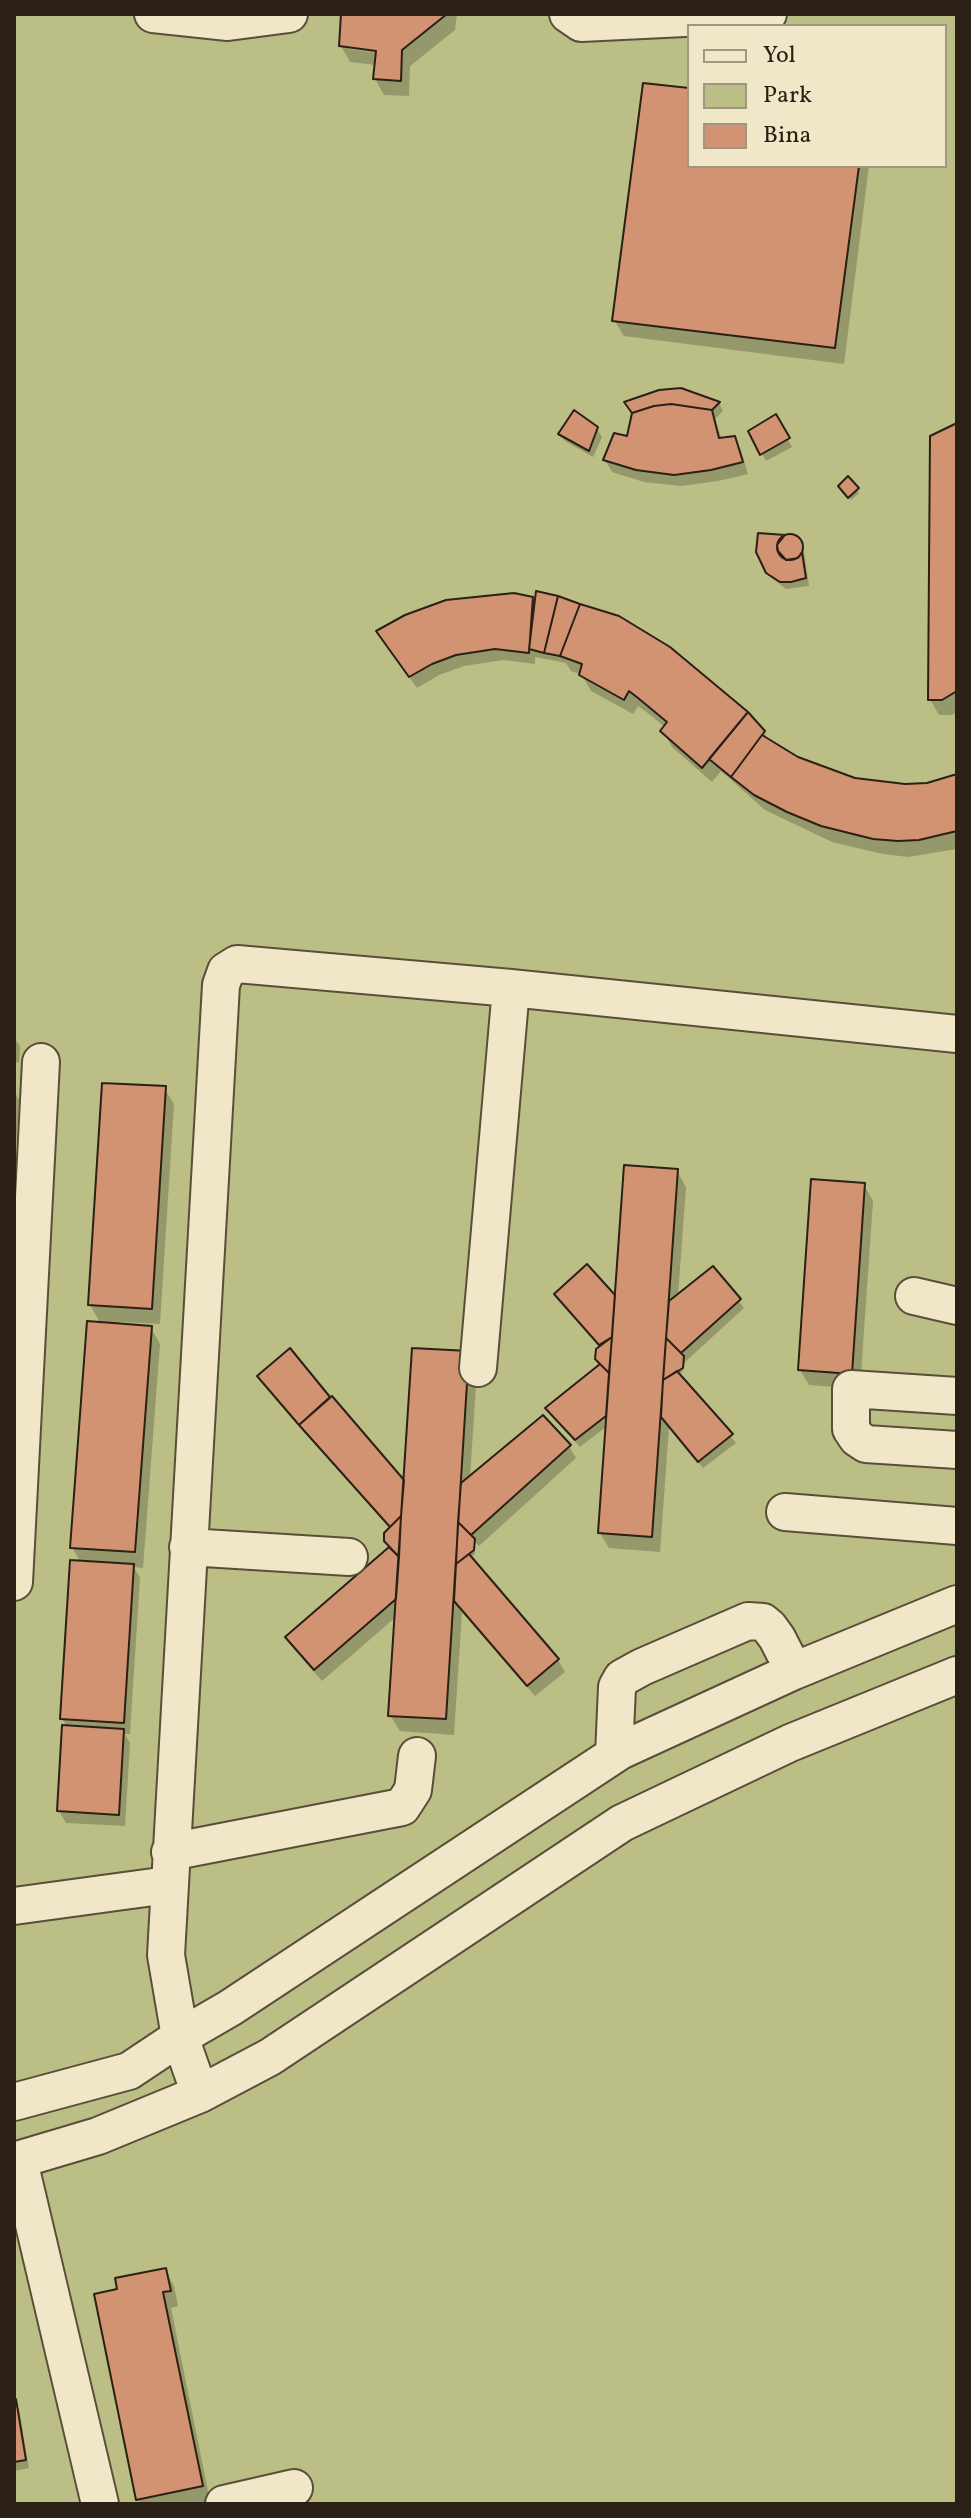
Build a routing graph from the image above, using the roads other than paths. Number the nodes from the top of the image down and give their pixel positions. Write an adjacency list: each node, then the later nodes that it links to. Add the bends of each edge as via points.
1 (153, 14): 2 (street, via 228,22)
2 (289, 14)
3 (568, 14): 4 (street, via 581,23)
4 (768, 14)
5 (354, 958): 7 (street)
6 (511, 988): 8 (street); 12 (street); 17 (street, via 237,964 226,971 221,985)
7 (957, 1017)
8 (957, 1034)
9 (41, 1062): 19 (street)
10 (914, 1296): 11 (street)
11 (957, 1306)
12 (478, 1368)
13 (957, 1396): 14 (street, via 851,1389 851,1429 866,1444)
14 (957, 1450)
15 (785, 1512): 16 (street)
16 (957, 1526)
17 (188, 1547): 18 (street); 25 (street)
18 (349, 1557)
19 (14, 1582)
20 (957, 1604): 21 (street)
21 (794, 1671): 23 (street); 23 (street, via 769,1627 748,1621 642,1667 617,1687)
22 (957, 1675): 28 (street, via 790,1743 622,1823 270,2057)
23 (614, 1755): 27 (street)
24 (417, 1756): 25 (street, via 413,1790 402,1807)
25 (169, 1869): 26 (street); 27 (street, via 166,1955)
26 (14, 1906)
27 (180, 2037): 28 (street); 29 (street, via 129,2071)
28 (200, 2094): 30 (street, via 98,2136)
29 (14, 2102)
30 (17, 2161): 32 (street)
31 (294, 2488): 33 (street)
32 (100, 2504)
33 (224, 2504)

